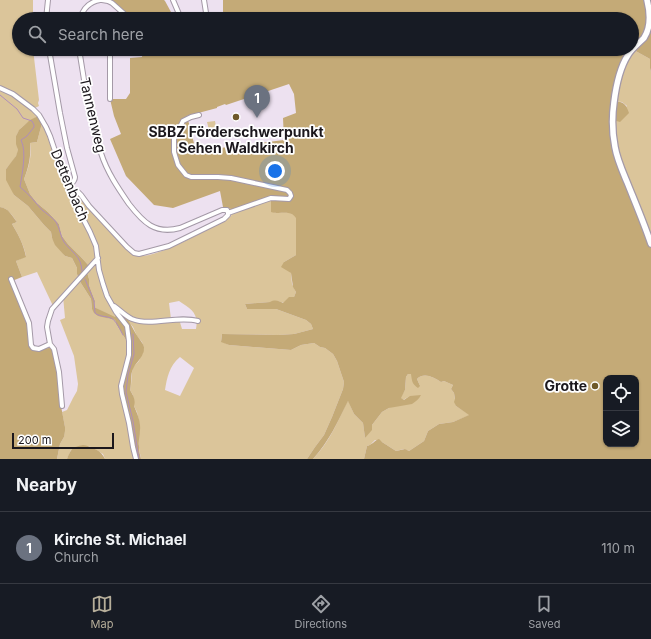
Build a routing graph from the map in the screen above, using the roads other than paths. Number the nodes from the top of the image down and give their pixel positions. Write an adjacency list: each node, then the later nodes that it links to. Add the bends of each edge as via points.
1 (48, 0): 6 (street)
2 (101, 0): 7 (street, via 88,4); 8 (street, via 112,3)
3 (173, 0): 9 (street)
4 (204, 0): 10 (street)
5 (647, 0): 11 (street, via 649,30)
6 (47, 12)
7 (83, 12)
8 (122, 12)
9 (179, 12)
10 (206, 12)
11 (639, 43)
12 (50, 56): 19 (street, via 61,121 75,177)
13 (80, 56): 21 (street, Tannenweg, via 89,110 101,154 110,175 137,214 150,226 172,230 222,210 227,210)
14 (110, 56): 17 (street)
15 (627, 56): 22 (street, via 617,82 614,101 612,120 615,148)
16 (0, 88): 19 (street, Dettenbach, via 13,94 40,117 50,136)
17 (110, 99)
18 (199, 115): 21 (street, via 183,122 174,139 178,165 186,175 230,178 287,190 291,196 289,199 271,198)
19 (68, 187): 20 (street, Dettenbach)
20 (71, 193): 21 (street, via 78,192 127,247 140,254 174,244 224,219); 23 (street, Dettenbach, via 96,246)
21 (228, 213)
22 (651, 244)
23 (98, 258): 25 (street, Dettenbach, via 102,284); 27 (street, via 52,309 47,327)
24 (11, 279): 27 (street, via 29,323 31,345 39,349)
25 (110, 303): 26 (street, via 133,319 153,322 179,319); 29 (street, Dettenbach, via 127,326 129,355 121,386)
26 (198, 321)
27 (50, 344): 28 (street, via 54,349 59,372)
28 (62, 406)
29 (136, 459)

